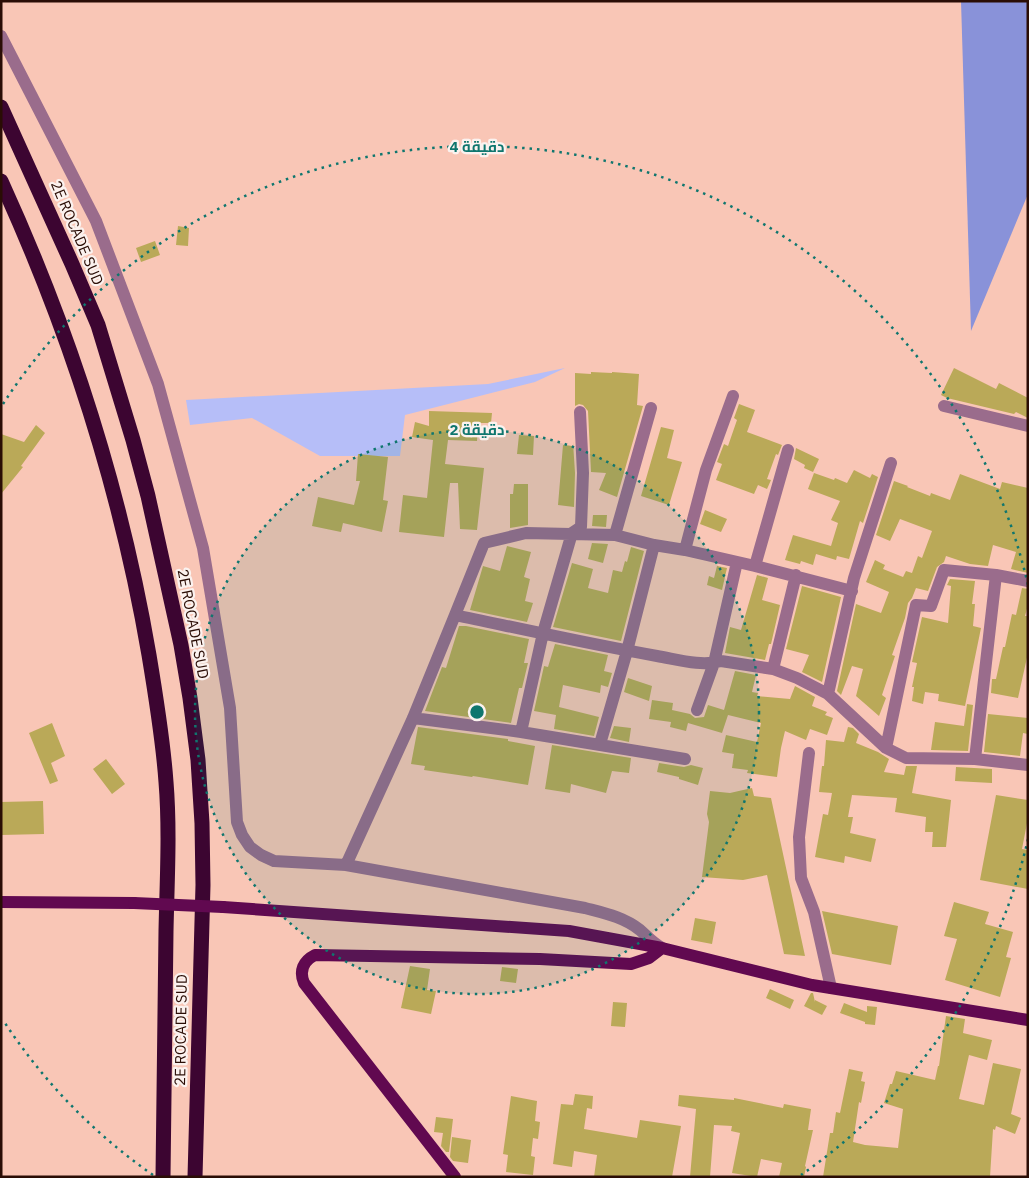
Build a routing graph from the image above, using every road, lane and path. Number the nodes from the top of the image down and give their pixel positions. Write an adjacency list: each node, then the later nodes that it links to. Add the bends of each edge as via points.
1 (1, 36): 36 (street, via 96,220 158,384 203,548 230,708 238,822 242,835 250,847 274,861)
2 (1, 107): 42 (highway, 2E ROCADE SUD, via 98,325 148,496 190,698 198,760 203,885)
3 (1, 181): 41 (highway, 2E ROCADE SUD, via 60,321 97,434 121,516 156,697 166,782 168,858)
4 (733, 396): 14 (street, via 706,470)
5 (944, 406): 8 (street)
6 (651, 408): 12 (street)
7 (580, 412): 11 (street, via 581,528)
8 (1028, 426)
9 (788, 450): 16 (street)
10 (891, 463): 20 (street)
11 (572, 533): 12 (street); 21 (street, via 526,533 484,543); 22 (street)
12 (615, 535): 13 (street)
13 (654, 545): 14 (street); 23 (street)
14 (685, 550): 15 (street)
15 (737, 562): 16 (street); 24 (street)
16 (755, 566): 18 (street)
17 (996, 575): 19 (street); 31 (street, via 944,570 931,606 916,605); 34 (street)
18 (796, 576): 20 (street); 25 (street)
19 (1028, 581)
20 (852, 591): 26 (street)
21 (456, 615): 22 (street); 28 (street)
22 (543, 633): 23 (street); 29 (street)
23 (627, 651): 24 (street); 30 (street)
24 (714, 663): 25 (street, via 720,661); 27 (street)
25 (773, 669): 26 (street)
26 (828, 694): 31 (street)
27 (697, 710)
28 (412, 718): 29 (street); 36 (street)
29 (521, 732): 30 (street)
30 (600, 744): 33 (street)
31 (886, 748): 34 (street, via 906,758)
32 (809, 753): 39 (street, via 799,837 801,878 814,912)
33 (685, 759)
34 (975, 759): 35 (street)
35 (1028, 765)
36 (346, 865): 38 (street, via 617,916)
37 (1, 902): 38 (main road, bridge, via 223,907 569,931)
38 (662, 948): 39 (main road); 43 (main road, via 649,958 631,964 540,959 315,956 306,961 301,972 304,983)
39 (831, 988): 40 (main road)
40 (1028, 1020)
41 (163, 1177)
42 (195, 1177)
43 (455, 1177)

